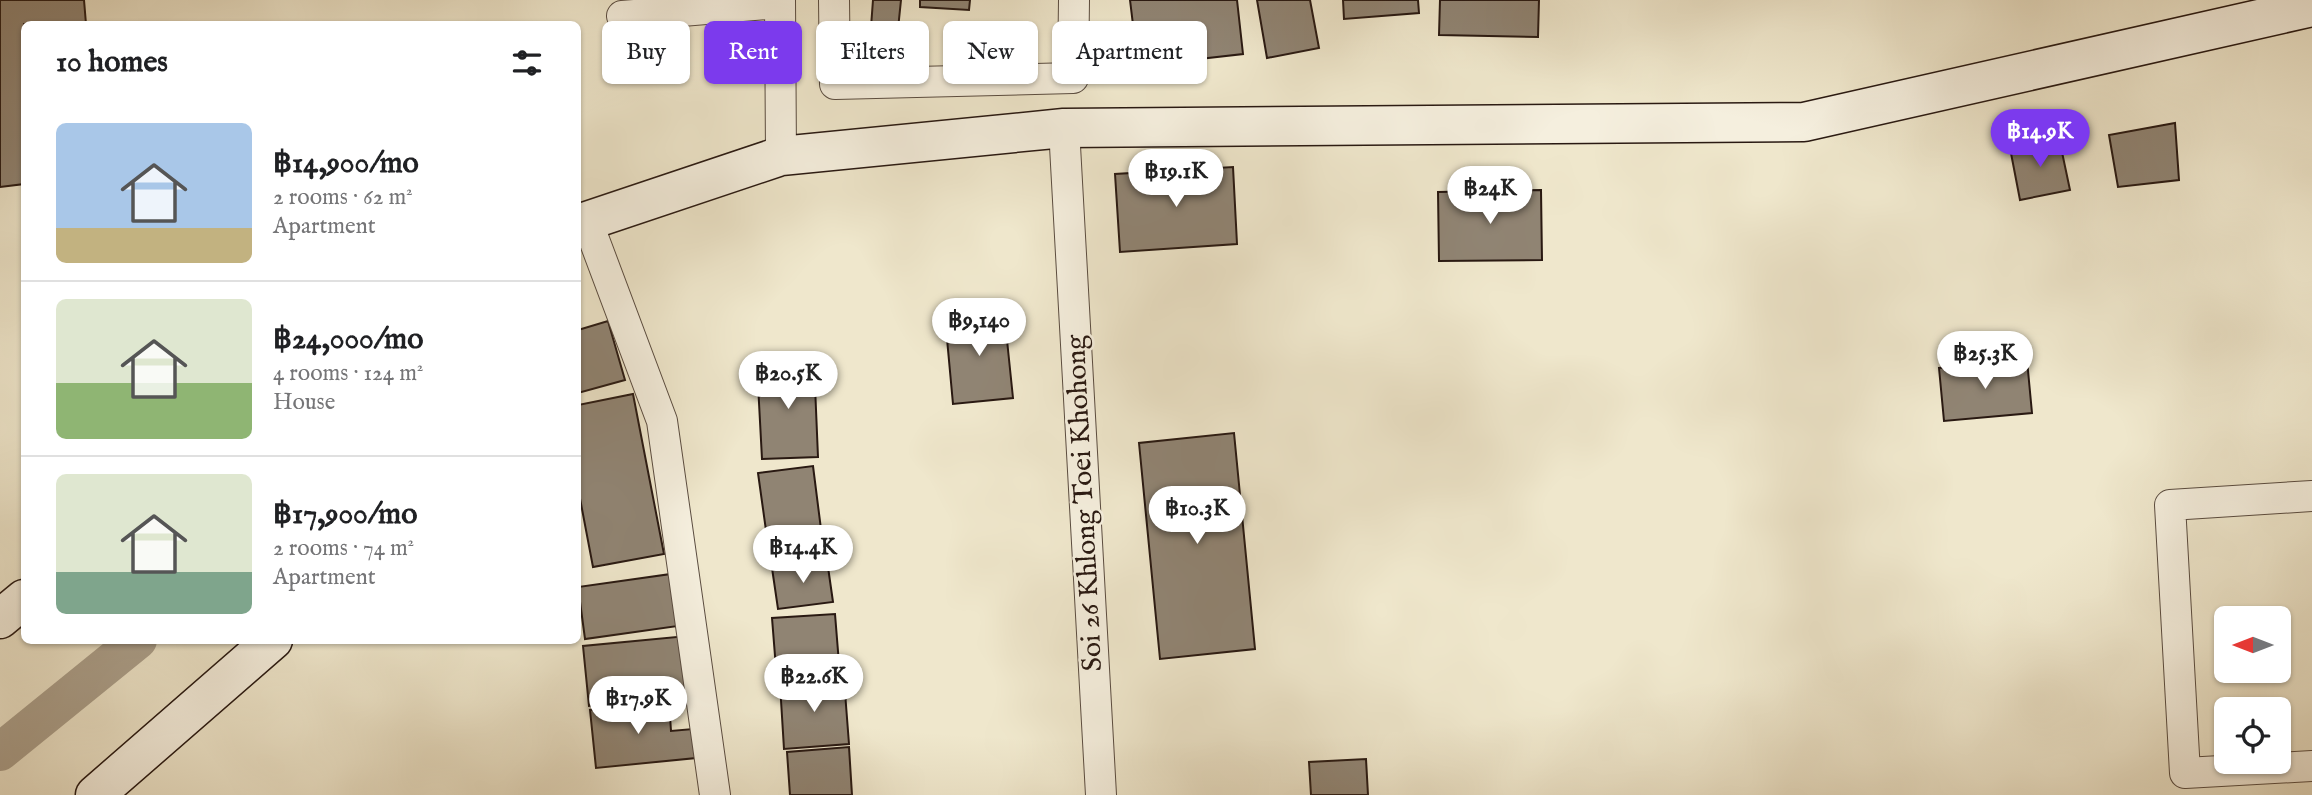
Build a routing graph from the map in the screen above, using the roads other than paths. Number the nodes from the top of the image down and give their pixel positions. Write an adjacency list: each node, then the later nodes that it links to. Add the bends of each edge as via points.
1 (834, 0): 2 (street, via 835,84 1073,78)
2 (1074, 0)
3 (780, 2): 5 (street); 7 (street)
4 (2312, 7): 6 (street, via 1804,122)
5 (622, 16)
6 (1064, 128): 7 (street); 16 (street, Soi 26 Khlong Toei Khohong)
7 (781, 156): 8 (street)
8 (582, 225): 15 (street, via 662,421)
9 (2312, 496): 13 (street, via 2170,505 2185,773)
10 (21, 602): 11 (street)
11 (0, 619)
12 (268, 644): 14 (street)
13 (2312, 766)
14 (95, 795)
15 (715, 795)
16 (1101, 795)

